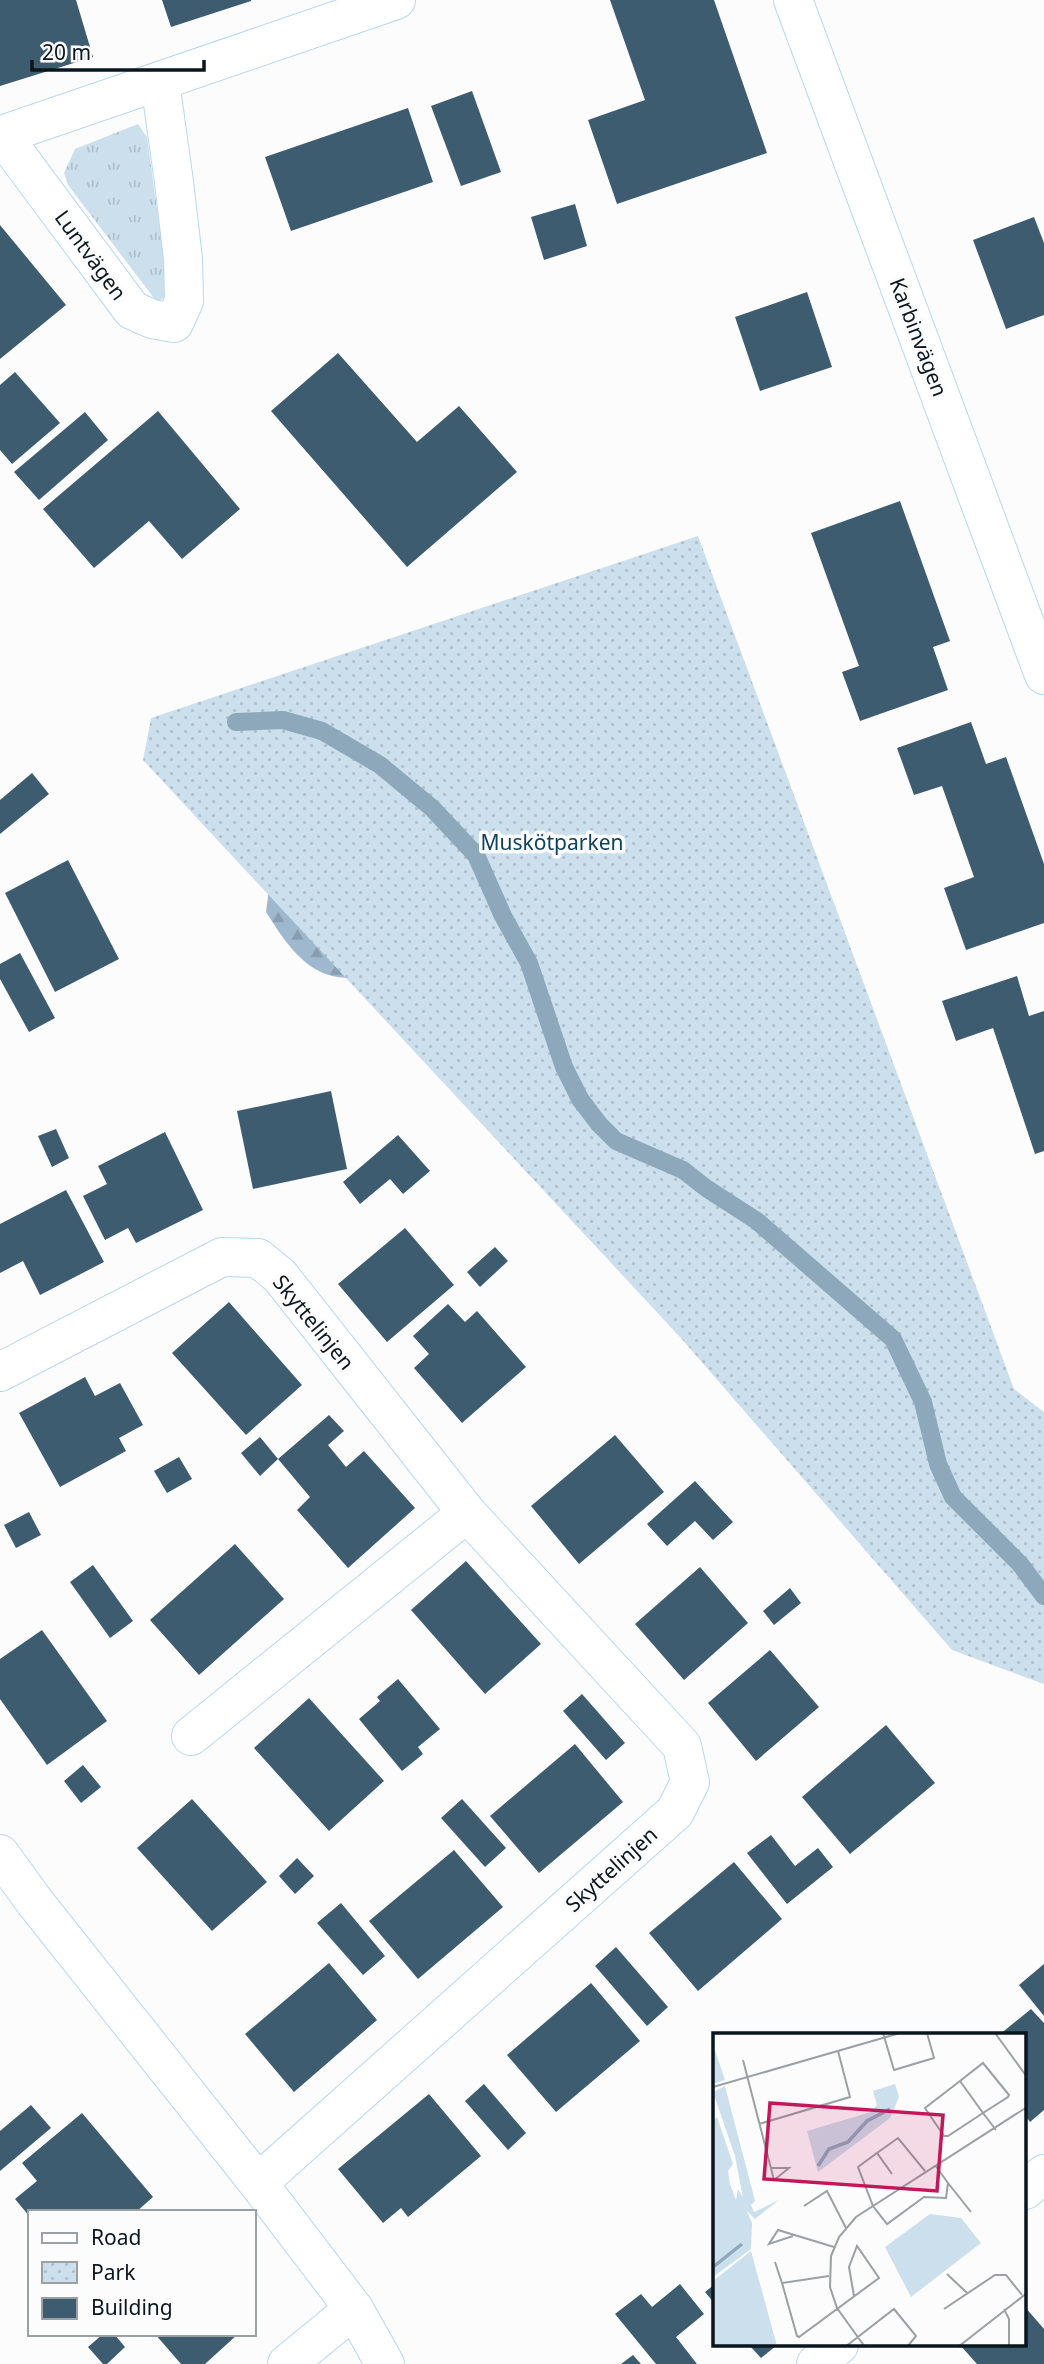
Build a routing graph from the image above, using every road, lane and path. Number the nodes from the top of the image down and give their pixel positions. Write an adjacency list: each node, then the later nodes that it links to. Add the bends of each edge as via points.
1 (396, 0): 3 (street, Luntvägen)
2 (793, 0): 4 (street, Karbinvägen)
3 (160, 82): 3 (street, Luntvägen, via 2,135 132,310 174,323 184,301 183,258)
4 (1044, 675)
5 (0, 1372): 6 (street, Skyttelinjen, via 222,1256 258,1258 279,1276)
6 (467, 1513): 7 (street); 10 (street, Skyttelinjen, via 682,1746 690,1782 675,1812)
7 (191, 1736)
8 (0, 1854): 10 (street)
9 (1044, 2174): 11 (street)
10 (258, 2183): 12 (street)
11 (1026, 2189)
12 (354, 2309): 14 (street); 15 (street)
13 (838, 2346): 16 (street)
14 (287, 2364)
15 (385, 2364)
16 (816, 2364)

